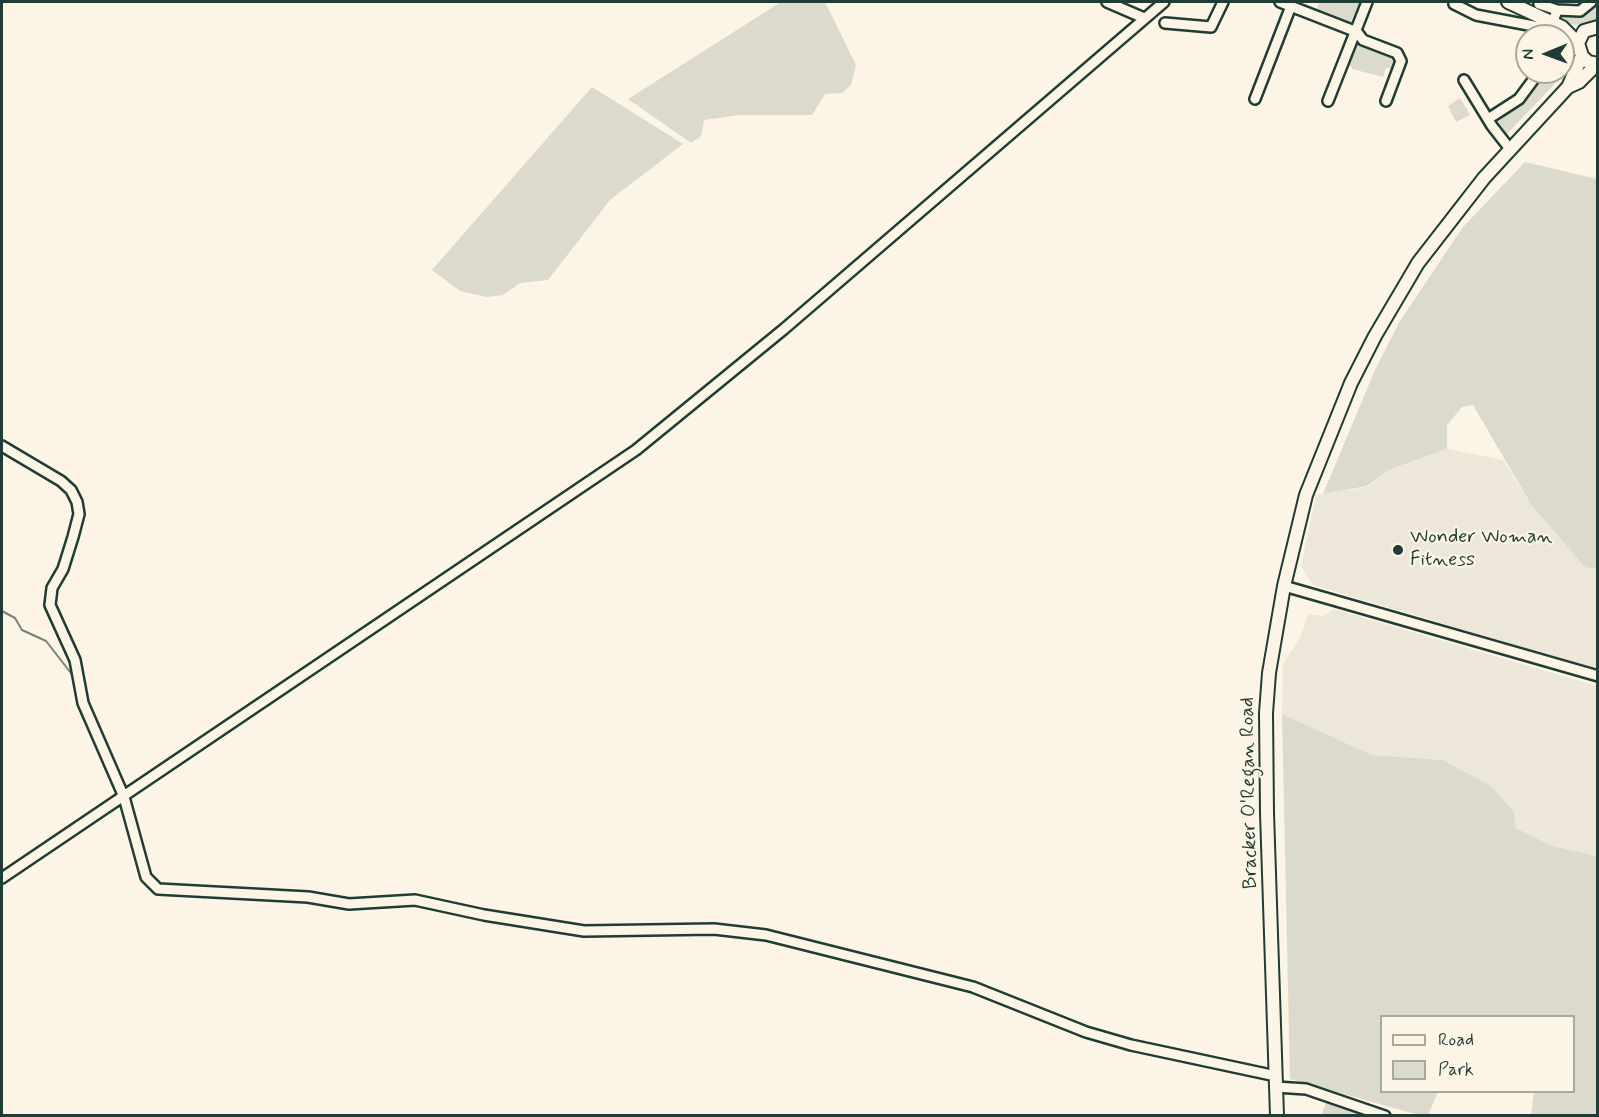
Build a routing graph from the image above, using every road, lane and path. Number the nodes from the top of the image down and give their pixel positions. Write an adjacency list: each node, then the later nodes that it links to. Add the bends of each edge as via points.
1 (1107, 2): 11 (street)
2 (1164, 2): 11 (street)
3 (1223, 2): 13 (street, via 1211,27)
4 (1281, 2): 10 (street)
5 (1367, 2): 16 (street)
6 (1508, 2): 12 (main road)
7 (1591, 2): 12 (street)
8 (1539, 4): 12 (street)
9 (1461, 5): 14 (street, via 1476,15)
10 (1291, 6): 16 (street); 23 (street)
11 (1144, 18): 31 (street, via 791,323 636,450)
12 (1557, 20): 17 (main road)
13 (1165, 23)
14 (1523, 24)
15 (1598, 27): 17 (main road)
16 (1357, 32): 24 (street, via 1363,40 1397,53 1401,61); 25 (street)
17 (1581, 37): 18 (main road)
18 (1582, 56): 19 (main road); 22 (main road, Bracker O'Regan Road)
19 (1597, 64): 22 (main road, Bracker O'Regan Road)
20 (1464, 80): 26 (street)
21 (1530, 84): 26 (street, via 1519,99)
22 (1568, 87): 27 (main road, Bracker O'Regan Road)
23 (1255, 99)
24 (1386, 100)
25 (1328, 101)
26 (1488, 119): 27 (street)
27 (1510, 149): 29 (main road, Bracker O'Regan Road, via 1438,236 1375,336 1318,461)
28 (2, 446): 31 (street, via 61,481 71,489 77,502 79,514 73,537 49,598 75,660 83,703)
29 (1284, 586): 30 (street); 33 (main road, Bracker O'Regan Road, via 1269,673 1265,748)
30 (1598, 676)
31 (124, 796): 32 (street); 33 (street, via 146,877 158,889 308,897 349,904 415,900 602,933 714,929 766,935 973,987 1086,1032)
32 (2, 878)
33 (1276, 1082): 34 (main road, Bracker O'Regan Road); 35 (street)
34 (1277, 1116)
35 (1385, 1116)

